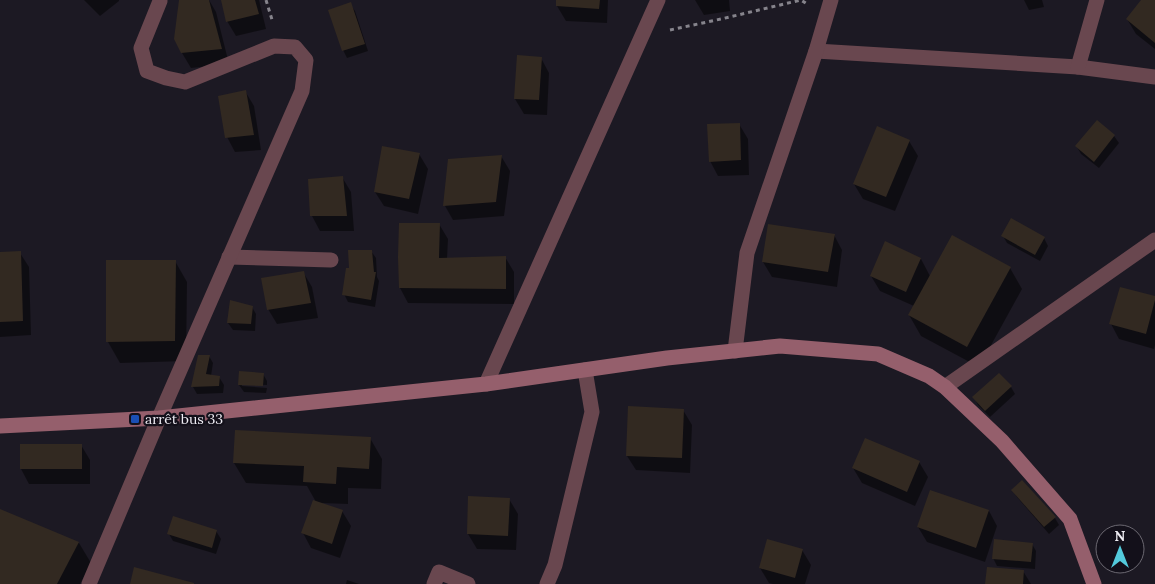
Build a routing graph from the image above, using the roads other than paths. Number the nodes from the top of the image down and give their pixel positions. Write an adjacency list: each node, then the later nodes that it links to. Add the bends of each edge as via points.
1 (658, 0): 13 (street)
2 (1097, 0): 6 (street)
3 (160, 1): 9 (street, via 141,48 148,71 185,82 274,46 295,47 306,60 302,91)
4 (829, 7): 5 (street)
5 (816, 51): 6 (street); 11 (street, via 747,253)
6 (1078, 67): 7 (street)
7 (1155, 77)
8 (1155, 240): 14 (street)
9 (229, 257): 10 (street); 15 (street)
10 (330, 260)
11 (736, 351): 12 (street); 14 (street, via 780,346 878,354 930,376)
12 (585, 370): 13 (street); 20 (street, via 592,412 555,565)
13 (486, 384): 15 (street)
14 (945, 387): 21 (street, via 1002,441 1070,519)
15 (159, 418): 16 (street); 17 (street)
16 (0, 426)
17 (88, 584)
18 (434, 584): 19 (street, via 439,572)
19 (468, 584)
20 (547, 584)
21 (1094, 584)

